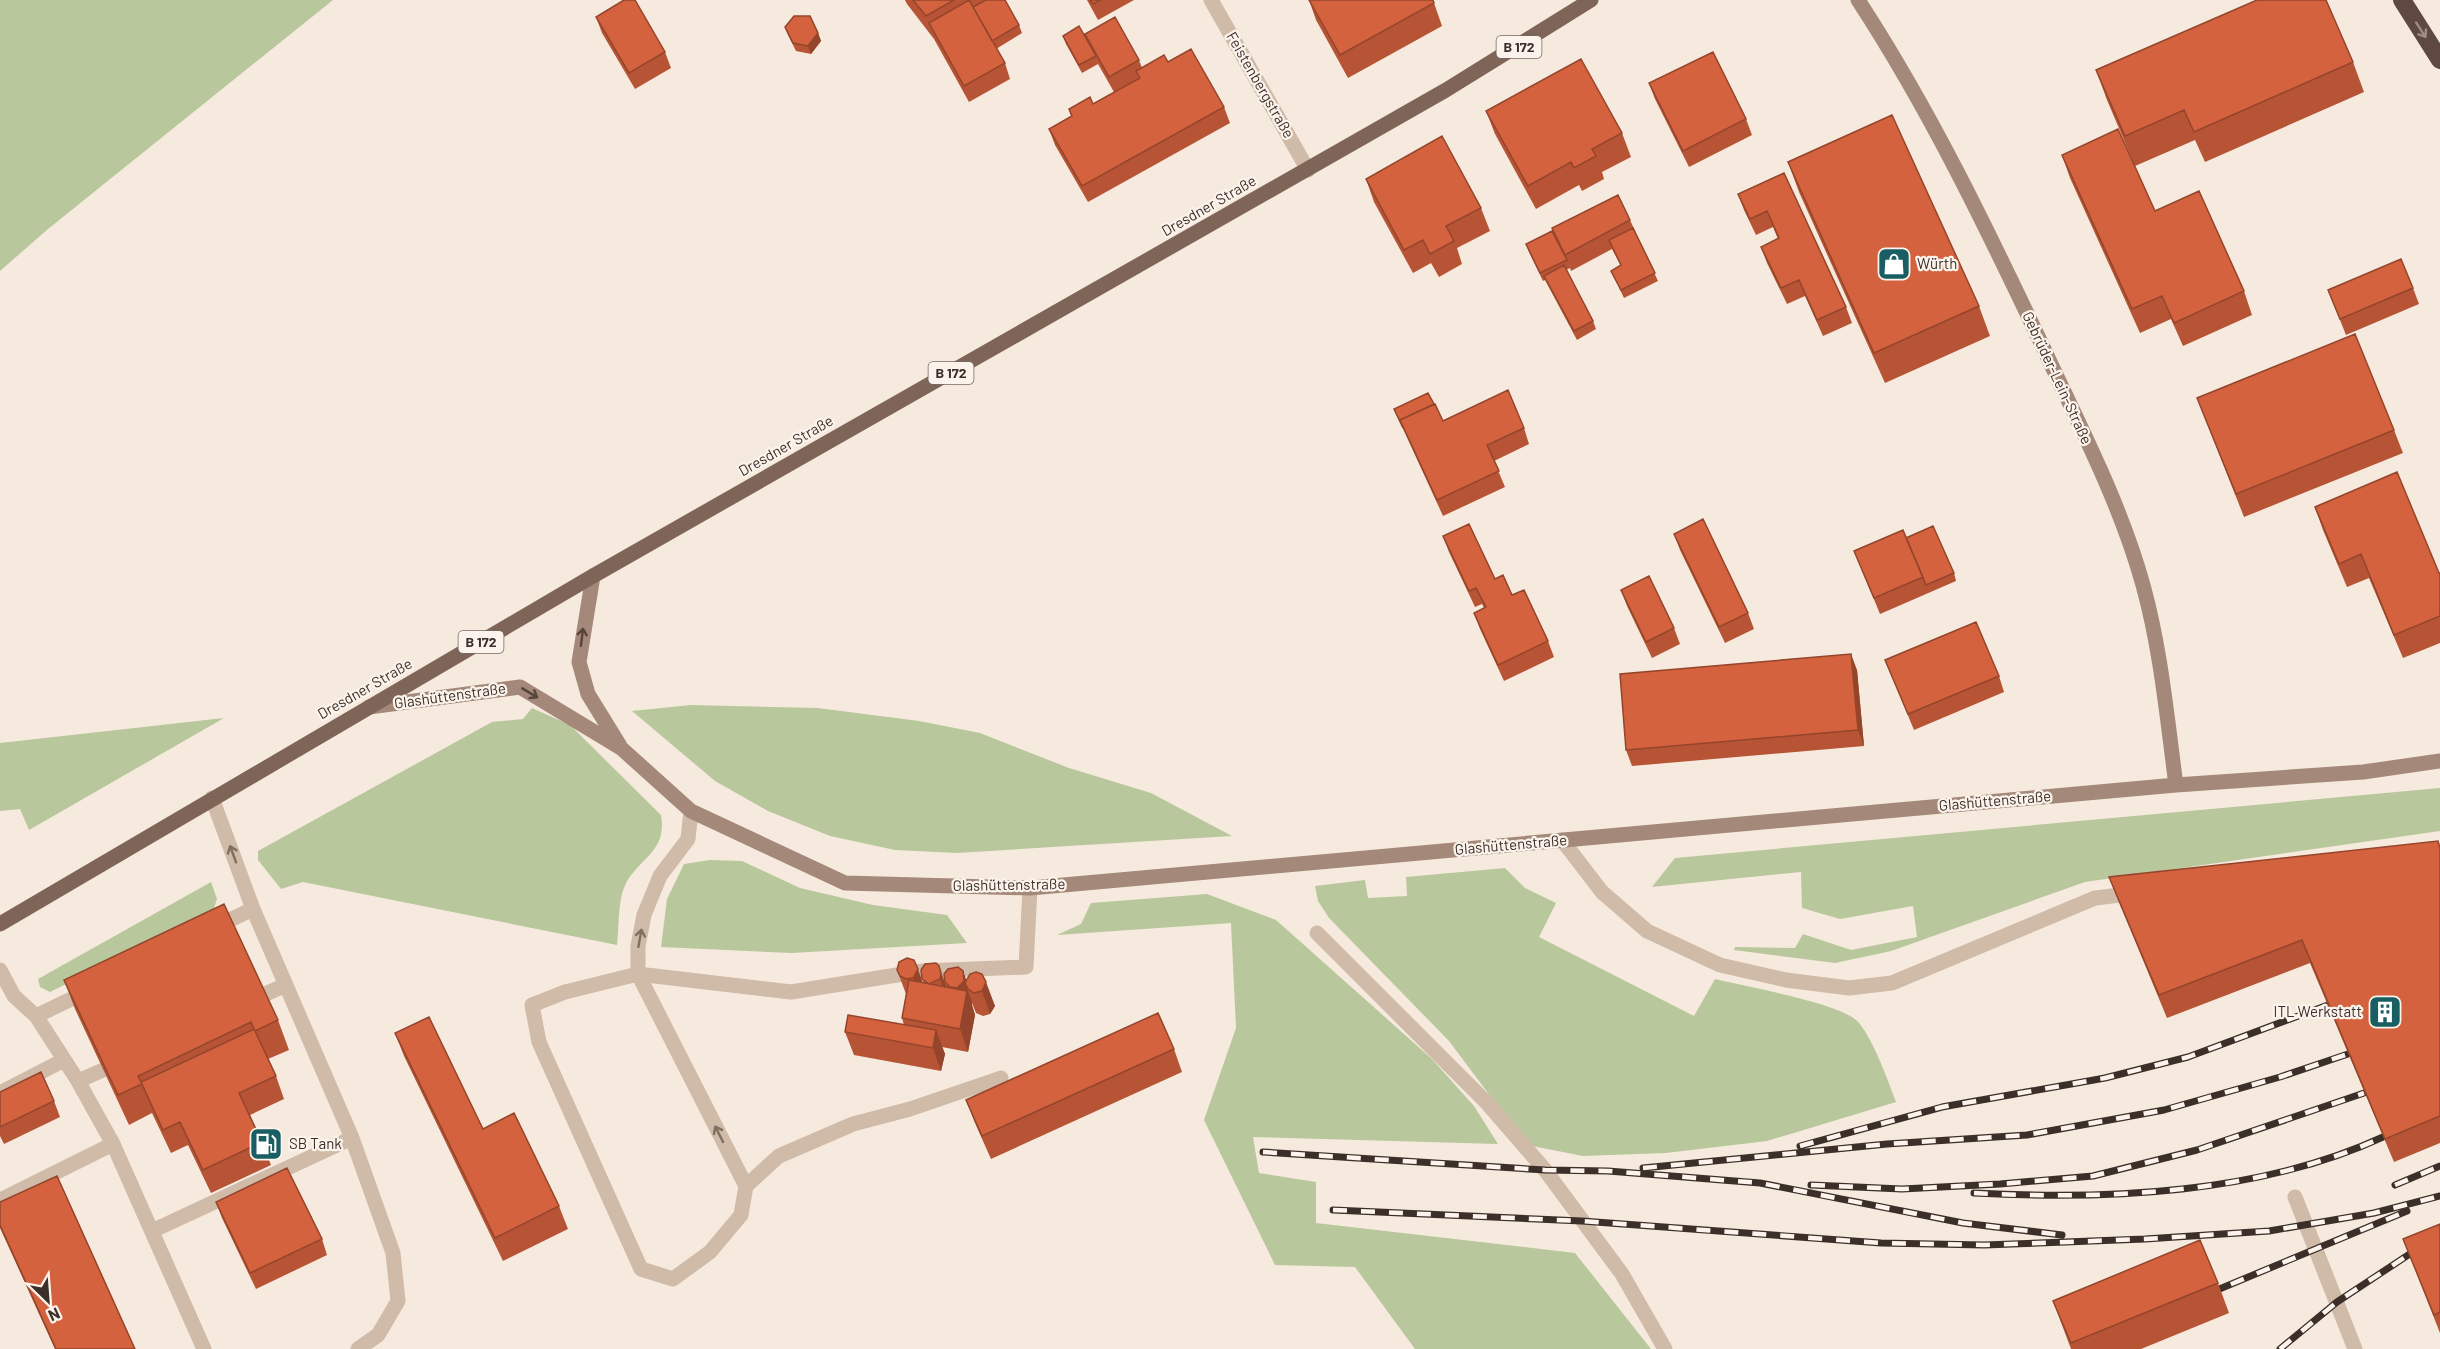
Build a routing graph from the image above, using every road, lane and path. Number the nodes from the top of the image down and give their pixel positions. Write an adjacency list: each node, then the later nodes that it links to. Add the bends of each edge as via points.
1 (1211, 0): 6 (street, Feistenbergstraße)
2 (1591, 0): 6 (main road, Dresdner Straße / B 172, via 1475,74)
3 (1858, 0): 11 (street, Gebrüder-Lein-Straße, via 1897,59 1946,150 2115,502 2143,584 2156,638)
4 (2402, 0): 5 (highway, one-way to 5)
5 (2440, 60)
6 (1308, 170): 7 (main road, Dresdner Straße / B 172)
7 (593, 576): 8 (main road, Dresdner Straße / B 172); 9 (street, Glashüttenstraße, one-way to 7, via 588,694 579,662)
8 (369, 707): 9 (street, Glashüttenstraße, one-way to 9, via 520,687); 12 (main road, Dresdner Straße / B 172)
9 (621, 748): 13 (street, Glashüttenstraße)
10 (2440, 761): 11 (street, Glashüttenstraße, via 2362,772)
11 (2176, 785): 14 (street, Glashüttenstraße)
12 (212, 798): 17 (street, one-way to 12); 18 (main road, Dresdner Straße / B 172)
13 (691, 811): 15 (street, Glashüttenstraße, via 845,883); 22 (street, one-way to 13, via 644,915 660,876 688,839)
14 (1562, 840): 15 (street, Glashüttenstraße); 16 (street, via 1602,892 1647,931 1720,965 1786,980 1849,988 1892,983 2096,898)
15 (1030, 888): 22 (street, via 1026,967 922,971 791,992)
16 (2155, 890)
17 (253, 909): 20 (street); 24 (street)
18 (0, 924)
19 (1317, 933): 40 (street, via 1443,1057 1545,1170 1622,1274)
20 (201, 934)
21 (0, 970): 26 (street, via 14,996)
22 (638, 974): 34 (street, one-way to 22); 34 (street, via 565,992 532,1005 539,1042 641,1269 673,1279 711,1252 741,1215)
23 (108, 980): 26 (street)
24 (286, 985): 25 (street); 32 (street)
25 (263, 994)
26 (36, 1016): 27 (street)
27 (64, 1060): 30 (street); 31 (street)
28 (103, 1070): 30 (street)
29 (1001, 1078): 34 (street, via 835,1132 779,1156)
30 (78, 1081): 33 (street)
31 (0, 1093)
32 (352, 1138): 37 (street); 39 (street, via 393,1253 398,1301 378,1335)
33 (113, 1144): 36 (street); 37 (street)
34 (746, 1186)
35 (2295, 1197): 41 (street)
36 (0, 1200)
37 (152, 1231): 38 (street)
38 (204, 1349)
39 (358, 1349)
40 (1665, 1349)
41 (2355, 1349)

